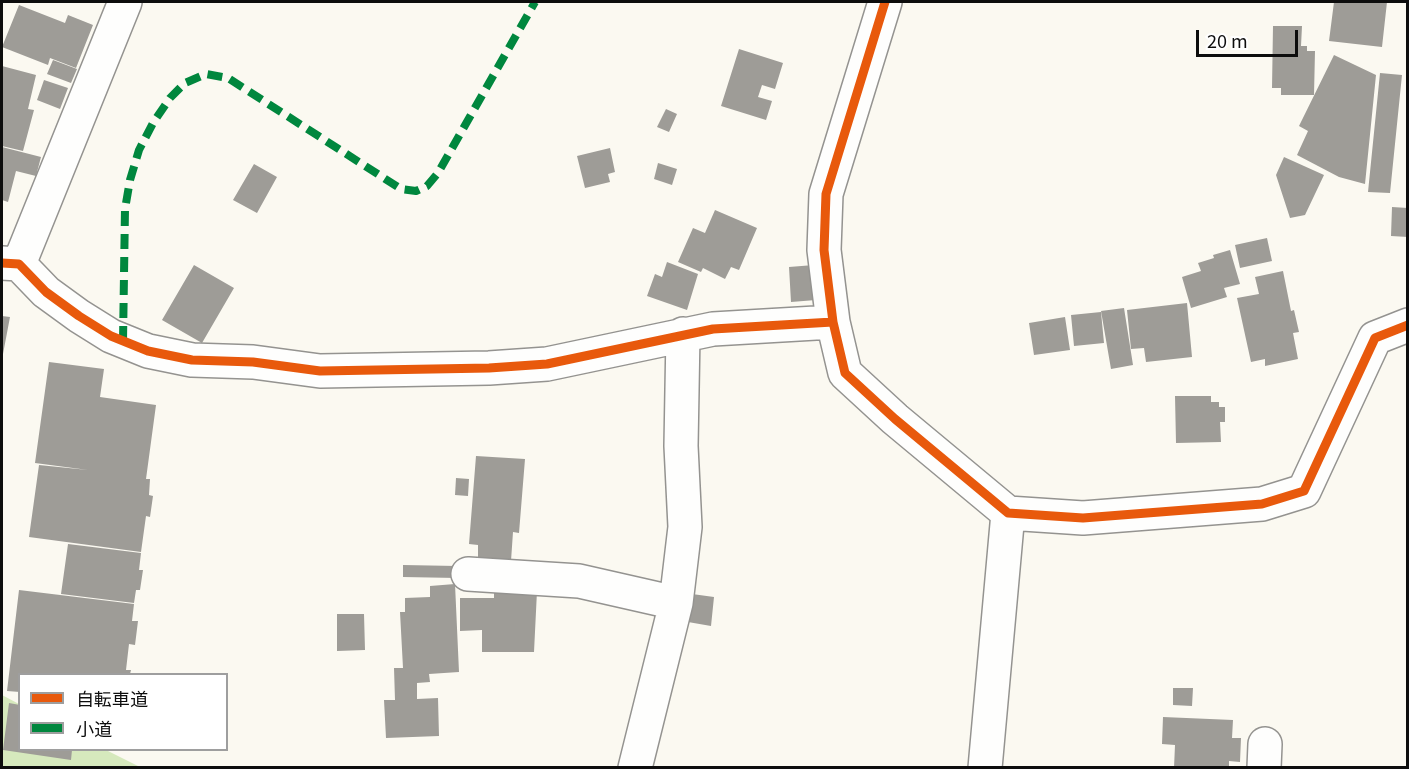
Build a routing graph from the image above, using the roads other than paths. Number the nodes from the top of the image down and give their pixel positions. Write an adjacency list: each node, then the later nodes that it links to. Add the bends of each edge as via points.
1 (125, 2): 3 (street)
2 (885, 2): 4 (street, via 826,194 824,250)
3 (10, 264): 6 (street, via 111,336 148,351 192,360 253,362 320,371 501,367 547,364)
4 (833, 322): 6 (street); 7 (street, via 845,372)
5 (1407, 325): 7 (street, via 1376,338 1304,491 1262,504 1083,518)
6 (683, 334): 9 (street, via 681,446 685,527)
7 (1008, 513): 11 (street)
8 (468, 574): 9 (street, via 579,581)
9 (676, 603): 10 (street)
10 (635, 768)
11 (985, 768)

